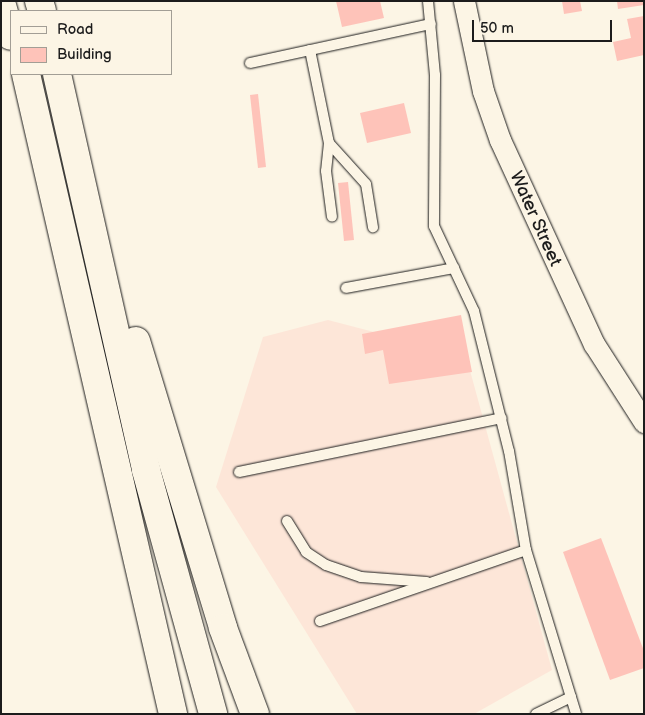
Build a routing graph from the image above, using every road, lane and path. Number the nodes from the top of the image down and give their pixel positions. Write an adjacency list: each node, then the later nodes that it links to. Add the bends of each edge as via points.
1 (428, 1): 4 (lane)
2 (464, 1): 16 (street, Water Street, via 483,91 500,140 594,344)
3 (1, 2): 5 (highway)
4 (431, 24): 6 (lane); 13 (lane, via 434,226)
5 (10, 33)
6 (310, 50): 7 (lane); 10 (lane)
7 (250, 63)
8 (24, 75): 23 (highway)
9 (60, 87): 24 (highway, via 146,470); 25 (highway, via 186,506)
10 (329, 143): 11 (lane, via 326,171); 12 (lane, via 366,184)
11 (332, 217)
12 (373, 227)
13 (454, 268): 14 (lane); 15 (lane, via 474,311)
14 (346, 288)
15 (502, 418): 17 (lane); 19 (lane)
16 (644, 422)
17 (239, 472)
18 (287, 520): 20 (lane, via 306,552 326,565 361,576)
19 (526, 550): 20 (lane); 22 (lane)
20 (433, 582): 21 (lane)
21 (320, 621)
22 (571, 697): 26 (lane); 27 (lane)
23 (174, 714)
24 (213, 714)
25 (255, 714)
26 (536, 714)
27 (576, 714)

